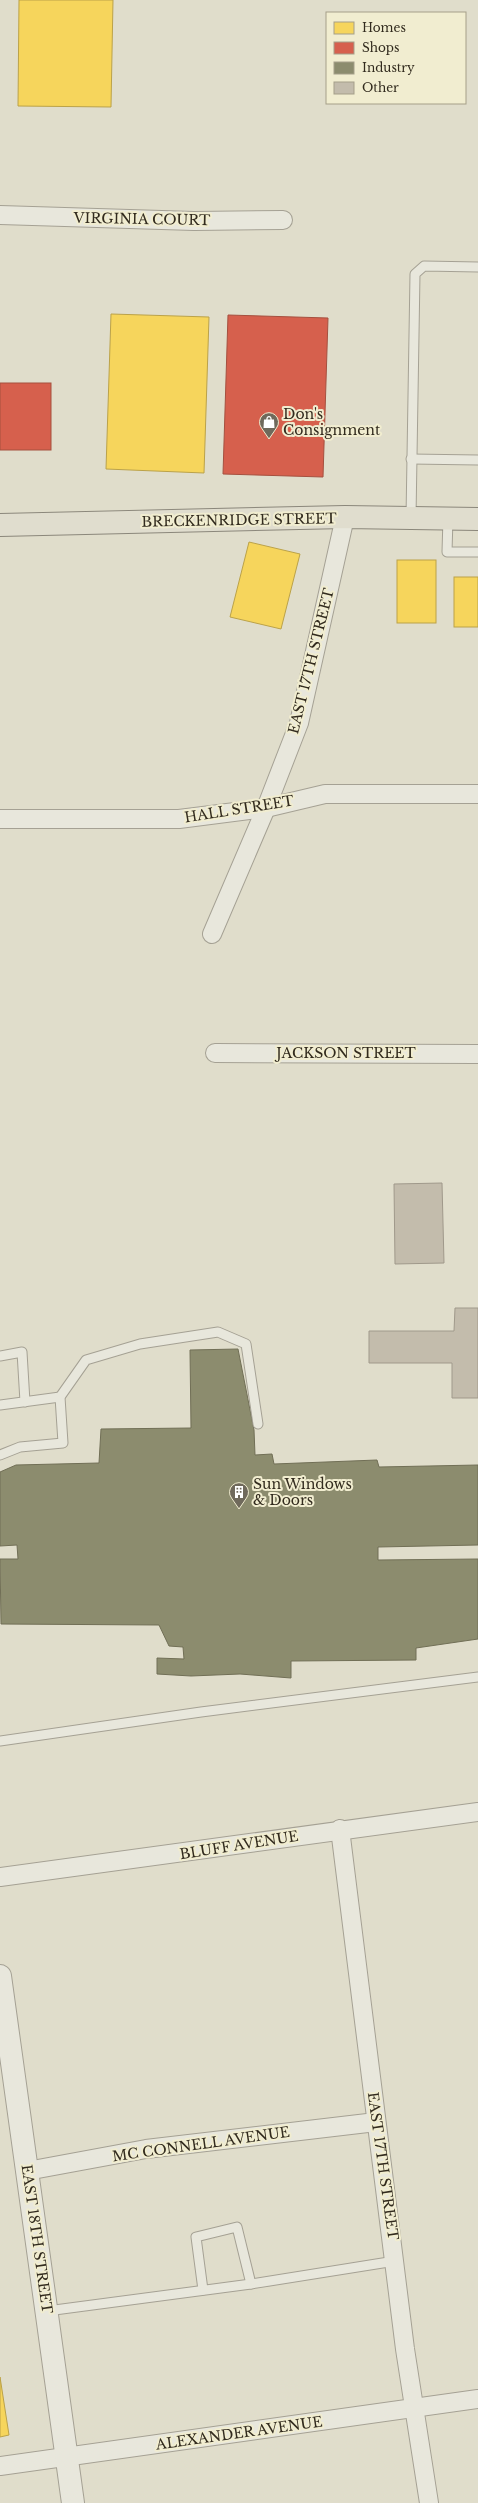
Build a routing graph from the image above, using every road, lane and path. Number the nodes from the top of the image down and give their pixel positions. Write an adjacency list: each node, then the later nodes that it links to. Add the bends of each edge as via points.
1 (0, 215): 2 (street, VIRGINIA COURT, via 194,221)
2 (283, 220)
3 (478, 267): 4 (lane, via 424,266 415,274)
4 (411, 459): 5 (lane); 7 (lane)
5 (478, 460)
6 (345, 517): 7 (main road, BRECKENRIDGE STREET); 10 (main road, BRECKENRIDGE STREET); 13 (street, EAST 17TH STREET, via 299,723)
7 (411, 518): 8 (main road, BRECKENRIDGE STREET)
8 (448, 518): 9 (main road, BRECKENRIDGE STREET); 11 (lane, via 447,552)
9 (478, 519)
10 (0, 525)
11 (478, 552)
12 (478, 794): 13 (street, HALL STREET, via 325,794)
13 (266, 808): 14 (street, HALL STREET, via 179,819); 15 (street, EAST 17TH STREET)
14 (0, 820)
15 (212, 934)
16 (215, 1053): 17 (street, JACKSON STREET)
17 (478, 1054)
18 (0, 1356): 20 (lane, via 22,1352)
19 (60, 1398): 20 (lane); 22 (lane, via 86,1360 140,1344 218,1332 246,1344); 23 (lane, via 63,1443 20,1447)
20 (25, 1402): 21 (lane)
21 (0, 1405)
22 (258, 1424)
23 (0, 1455)
24 (478, 1676): 25 (lane, via 201,1712)
25 (0, 1742)
26 (478, 1812): 27 (street, BLUFF AVENUE)
27 (340, 1830): 28 (street, BLUFF AVENUE); 30 (street, EAST 17TH STREET)
28 (0, 1877)
29 (0, 1976): 31 (street, EAST 18TH STREET)
30 (376, 2122): 31 (street, MC CONNELL AVENUE, via 146,2148); 32 (street, EAST 17TH STREET)
31 (27, 2172): 35 (street, EAST 18TH STREET)
32 (395, 2261): 33 (lane); 37 (street, EAST 17TH STREET, via 405,2349)
33 (251, 2284): 34 (lane); 34 (lane, via 237,2227 196,2237)
34 (202, 2290): 35 (lane)
35 (47, 2311): 38 (street, EAST 18TH STREET)
36 (478, 2400): 37 (street, ALEXANDER AVENUE)
37 (415, 2407): 38 (street, ALEXANDER AVENUE, via 245,2433); 41 (street, EAST 17TH STREET)
38 (67, 2456): 39 (street, ALEXANDER AVENUE); 40 (street, EAST 18TH STREET)
39 (0, 2466)
40 (73, 2503)
41 (428, 2503)

